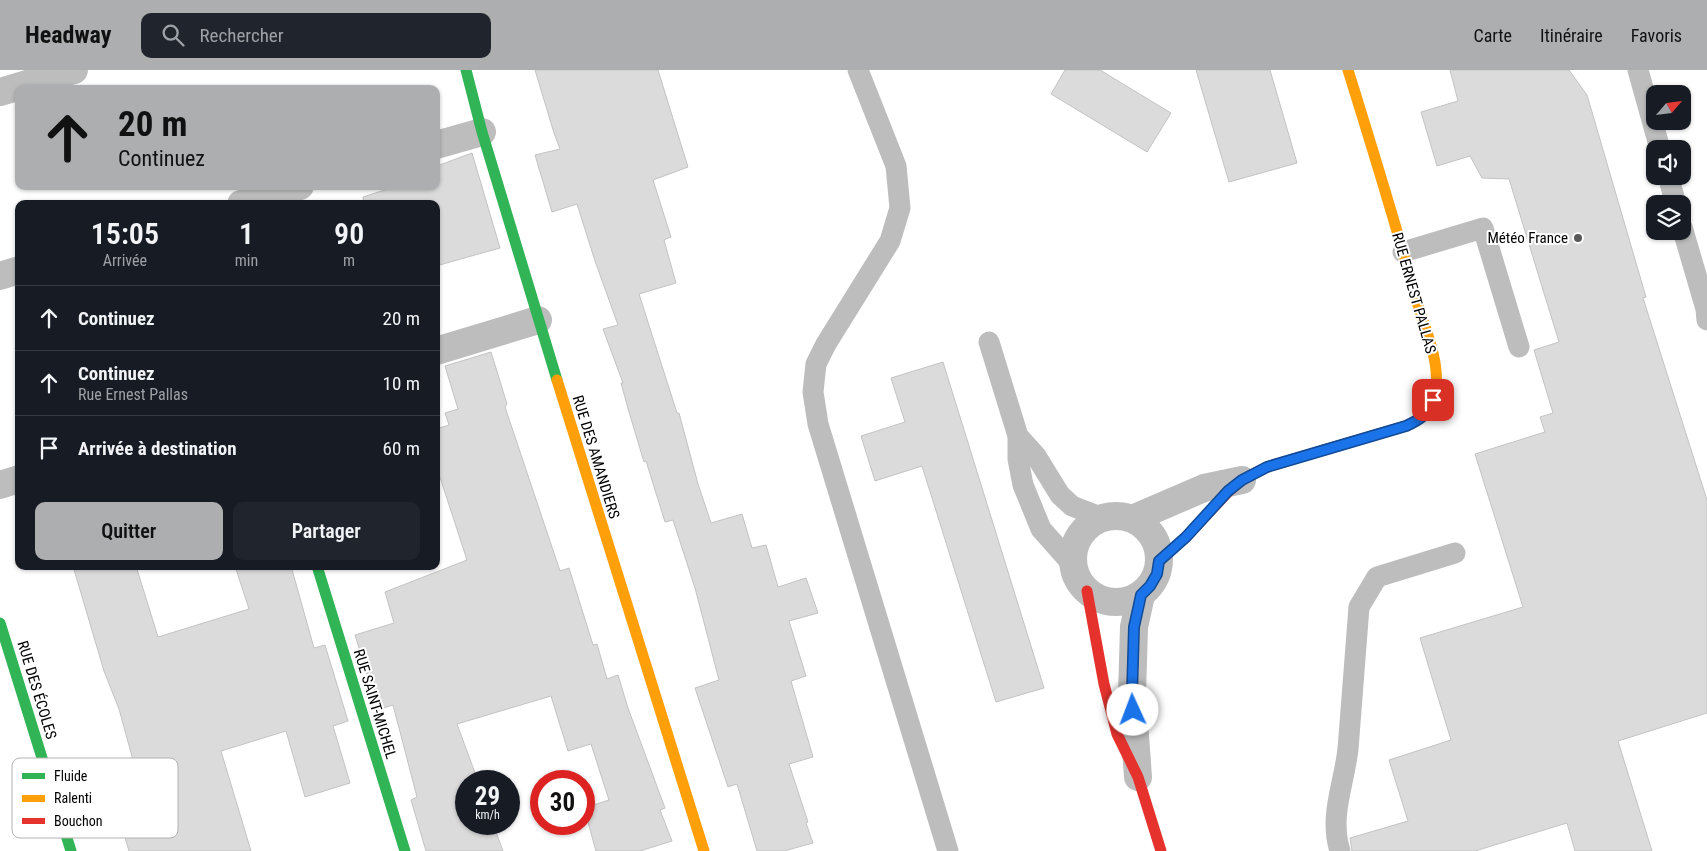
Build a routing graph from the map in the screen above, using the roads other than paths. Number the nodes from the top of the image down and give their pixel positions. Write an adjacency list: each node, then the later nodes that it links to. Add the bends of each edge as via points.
1 (74, 70): 6 (street)
2 (466, 70): 9 (street, RUE DES AMANDIERS)
3 (858, 70): 42 (lane, via 896,166 900,208 890,241 816,364 813,392 818,424)
4 (1348, 70): 15 (street, RUE ERNEST PALLAS)
5 (1638, 70): 10 (lane)
6 (24, 85)
7 (15, 88): 8 (street)
8 (0, 92)
9 (482, 132): 11 (street); 18 (street, RUE DES AMANDIERS)
10 (1657, 140)
11 (440, 144)
12 (287, 190): 13 (street)
13 (254, 200)
14 (1686, 240): 19 (lane)
15 (1403, 252): 21 (lane, via 1483,228); 25 (street, RUE ERNEST PALLAS, via 1433,355 1436,384 1428,412 1406,426 1267,467)
16 (15, 271): 17 (street)
17 (0, 276)
18 (538, 320): 22 (street); 41 (street, RUE DES AMANDIERS)
19 (1707, 320)
20 (989, 342): 23 (lane)
21 (1519, 348)
22 (440, 350)
23 (1018, 436): 27 (lane, via 1036,456 1060,495 1072,506); 31 (lane, via 1023,485 1040,528)
24 (15, 480): 26 (street)
25 (1242, 480): 28 (street, RUE ERNEST PALLAS, via 1204,488); 30 (street, RUE ERNEST PALLAS)
26 (0, 485)
27 (1103, 518): 28 (street, via 1118,516); 31 (street, via 1080,536 1074,550)
28 (1132, 519): 30 (street, via 1152,536 1158,548)
29 (1455, 552): 44 (lane, via 1377,577 1359,607 1348,750 1335,817)
30 (1159, 561): 34 (street, via 1157,574)
31 (1073, 565): 33 (street)
32 (317, 570): 40 (street, RUE SAINT-MICHEL)
33 (1087, 591): 34 (street, via 1114,603); 37 (street, via 1117,734)
34 (1141, 595): 37 (street, via 1134,627 1132,694)
35 (0, 623): 36 (street, RUE DES ÉCOLES)
36 (42, 758)
37 (1138, 777): 43 (street)
38 (67, 838): 39 (street, RUE DES ÉCOLES)
39 (71, 851)
40 (405, 851)
41 (704, 851)
42 (948, 851)
43 (1161, 851)
44 (1340, 851)

